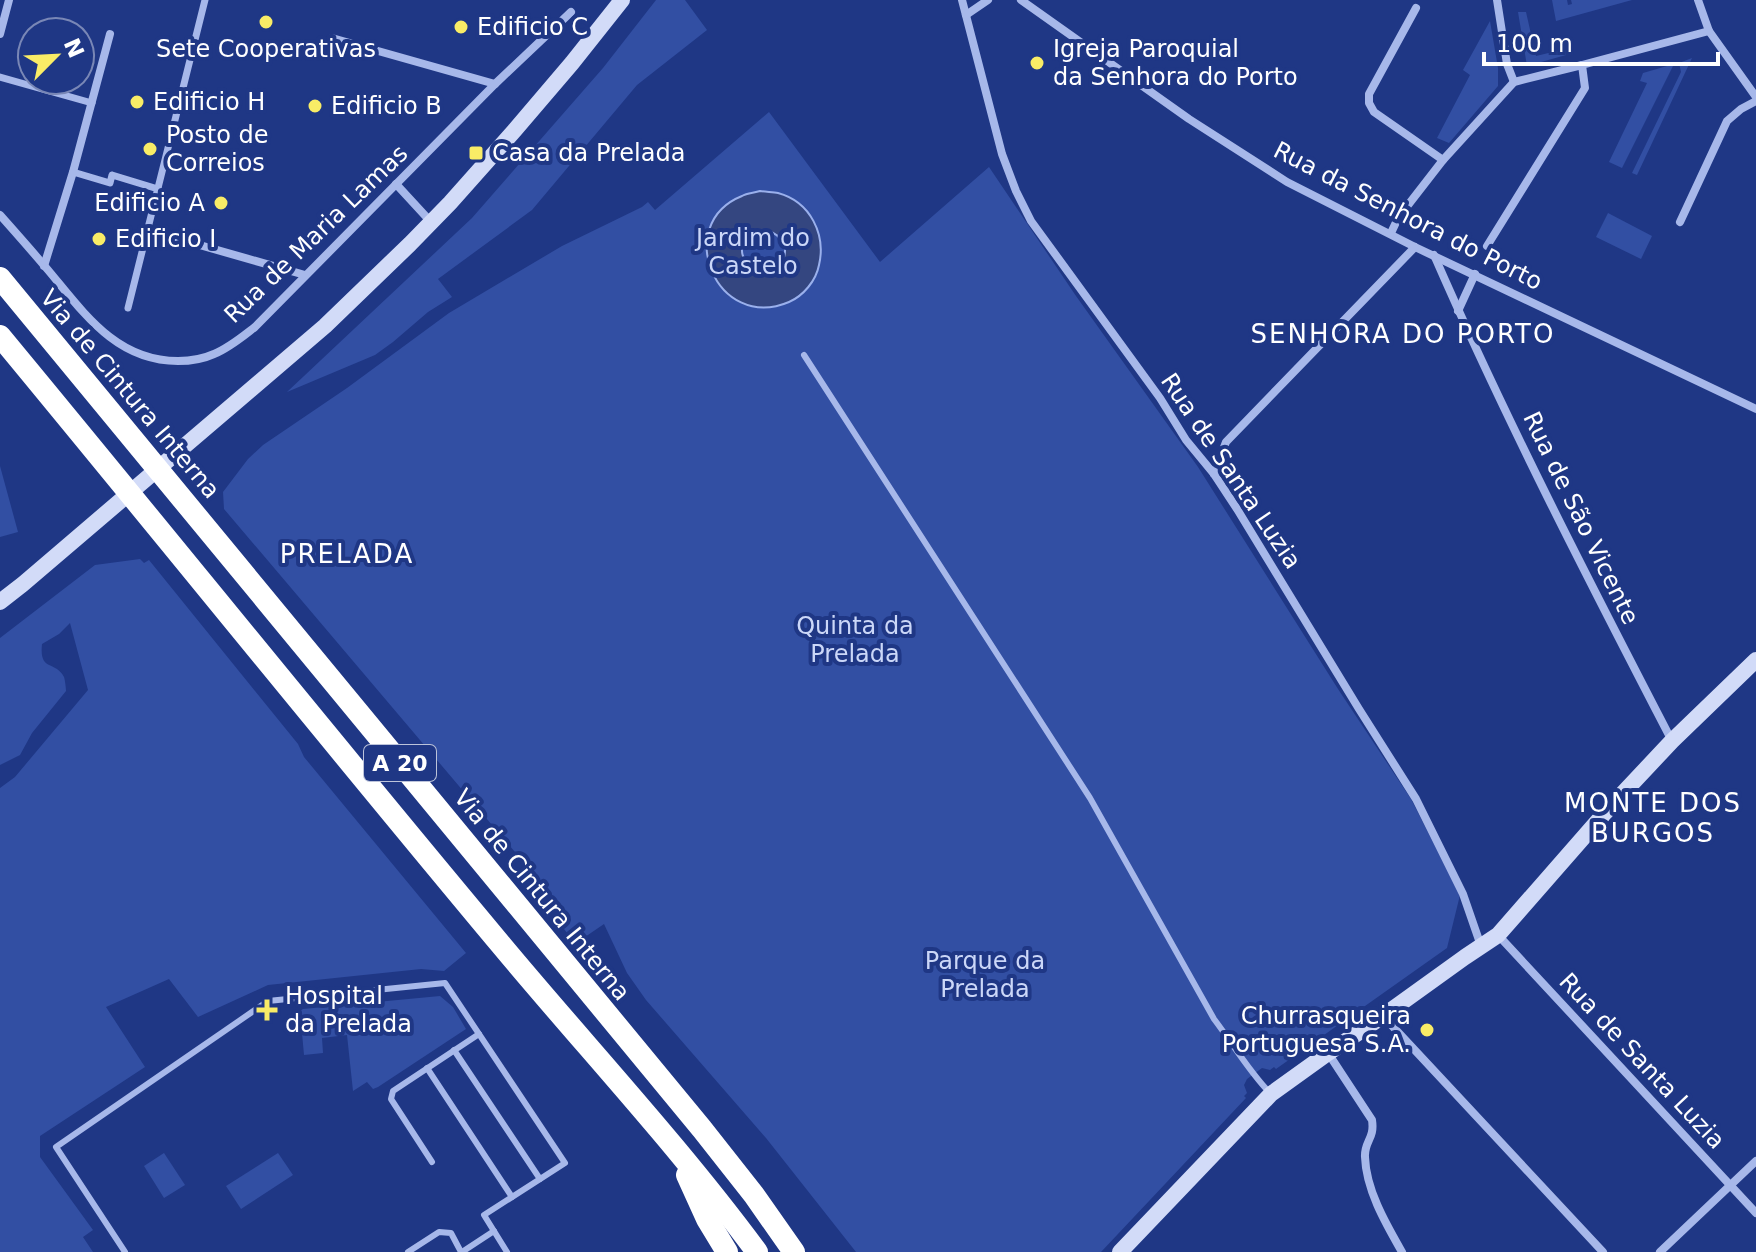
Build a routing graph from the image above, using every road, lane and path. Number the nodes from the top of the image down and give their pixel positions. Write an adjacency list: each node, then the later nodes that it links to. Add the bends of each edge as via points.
1 (9, 0): 13 (street)
2 (205, 0): 25 (street)
3 (622, 0): 28 (main road)
4 (962, 0): 11 (street, Rua de Santa Luzia)
5 (988, 0): 11 (street)
6 (1021, 0): 30 (street, Rua da Senhora do Porto, via 1275,174)
7 (1497, 0): 18 (street)
8 (1698, 0): 12 (street)
9 (1416, 8): 22 (street, via 1369,103 1374,112)
10 (571, 12): 19 (street, Rua de Maria Lamas)
11 (966, 15): 44 (street, Rua de Santa Luzia, via 1002,154 1031,221)
12 (1709, 31): 16 (street); 20 (street)
13 (0, 34)
14 (110, 34): 21 (street)
15 (332, 38): 19 (street)
16 (1582, 65): 18 (street); 32 (street, via 1585,88)
17 (0, 77): 21 (street)
18 (1514, 82): 22 (street)
19 (495, 84): 24 (street, Rua de Maria Lamas)
20 (1756, 99): 27 (street, via 1727,121)
21 (92, 103): 23 (street)
22 (1443, 160): 30 (street)
23 (73, 172): 25 (street, via 110,183 112,175); 35 (street)
24 (396, 184): 28 (street); 37 (street, Rua de Maria Lamas)
25 (158, 189): 29 (street)
26 (0, 215): 35 (street, Rua de Maria Lamas)
27 (1680, 222)
28 (431, 223): 45 (main road, via 325,326)
29 (147, 231): 31 (street); 39 (street)
30 (1391, 233): 33 (street, Rua da Senhora do Porto)
31 (168, 236): 37 (street)
32 (1487, 246)
33 (1415, 247): 34 (street, Rua da Senhora do Porto); 44 (street, via 1226,442)
34 (1434, 255): 36 (street, Rua da Senhora do Porto); 40 (street, Rua de São Vicente)
35 (44, 266): 37 (street, Rua de Maria Lamas, via 113,341 164,361 200,359 235,342)
36 (1475, 274): 40 (street); 43 (street, Rua da Senhora do Porto)
37 (305, 275)
38 (0, 278): 70 (highway, Via de Cintura Interna / A 20, via 702,1129)
39 (128, 308)
40 (1458, 311): 47 (street, Rua de São Vicente, via 1555,515)
41 (0, 336): 56 (highway, A 20)
42 (804, 355): 55 (lane, via 1090,798 1214,1019)
43 (1756, 409)
44 (1214, 474): 49 (street, Rua de Santa Luzia, via 1416,799 1463,894)
45 (0, 602)
46 (1756, 660): 47 (main road)
47 (1672, 741): 48 (main road)
48 (1498, 935): 49 (main road); 60 (street, Rua de Santa Luzia)
49 (1481, 946): 50 (main road)
50 (1383, 1016): 53 (main road); 73 (street)
51 (479, 1034): 52 (lane); 59 (lane, via 565,1163); 64 (lane, via 445,983 268,1001 56,1147)
52 (454, 1050): 54 (lane); 59 (lane)
53 (1328, 1053): 55 (main road); 72 (street, via 1372,1120 1365,1167)
54 (427, 1068): 58 (lane, via 393,1091 391,1099); 61 (lane)
55 (1271, 1094): 71 (main road)
56 (674, 1147): 68 (highway); 69 (highway, A 20)
57 (1756, 1161): 60 (street)
58 (432, 1162)
59 (540, 1179): 61 (lane)
60 (1730, 1186): 62 (street, Rua de Santa Luzia); 74 (street)
61 (512, 1197): 63 (lane, via 484,1215)
62 (1756, 1213)
63 (494, 1231): 66 (lane); 67 (lane)
64 (125, 1252)
65 (408, 1252): 66 (lane, via 439,1232 451,1233)
66 (462, 1252)
67 (507, 1252)
68 (727, 1252)
69 (757, 1252)
70 (794, 1252)
71 (1120, 1252)
72 (1402, 1252)
73 (1603, 1252)
74 (1660, 1252)

